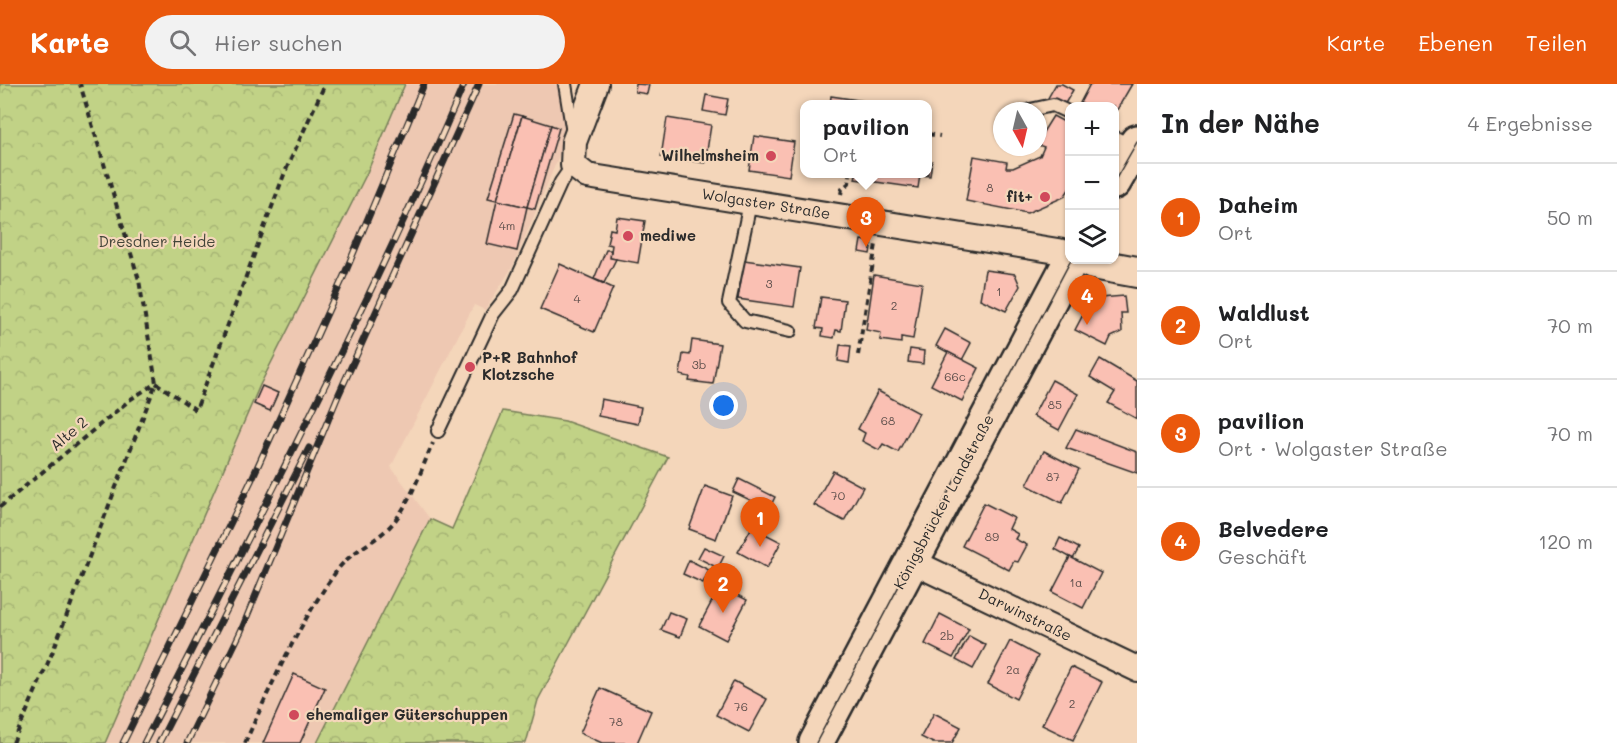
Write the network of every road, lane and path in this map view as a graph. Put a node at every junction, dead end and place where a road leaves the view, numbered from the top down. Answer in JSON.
{"nodes":[{"id":1,"x":80,"y":84,"type":"edge"},
{"id":2,"x":325,"y":84,"type":"edge"},
{"id":3,"x":566,"y":84,"type":"edge"},
{"id":4,"x":596,"y":84,"type":"edge"},
{"id":5,"x":1047,"y":106,"type":"edge"},
{"id":6,"x":1065,"y":111,"type":"edge"},
{"id":7,"x":932,"y":135,"type":"edge"},
{"id":8,"x":940,"y":136,"type":"dead end"},
{"id":9,"x":1128,"y":142,"type":"edge"},
{"id":10,"x":574,"y":154,"type":"junction"},
{"id":11,"x":1119,"y":168,"type":"edge"},
{"id":12,"x":750,"y":202,"type":"junction"},
{"id":13,"x":875,"y":246,"type":"dead end"},
{"id":14,"x":1065,"y":252,"type":"edge"},
{"id":15,"x":1069,"y":264,"type":"edge"},
{"id":16,"x":1097,"y":264,"type":"edge"},
{"id":17,"x":1137,"y":272,"type":"edge"},
{"id":18,"x":790,"y":331,"type":"dead end"},
{"id":19,"x":858,"y":356,"type":"dead end"},
{"id":20,"x":156,"y":383,"type":"junction"},
{"id":21,"x":438,"y":431,"type":"joint"},
{"id":22,"x":0,"y":507,"type":"edge"},
{"id":23,"x":913,"y":562,"type":"junction"},
{"id":24,"x":1137,"y":669,"type":"edge"},
{"id":25,"x":13,"y":743,"type":"edge"},
{"id":26,"x":244,"y":743,"type":"edge"},
{"id":27,"x":816,"y":743,"type":"edge"}],
"edges":[{"from":1,"to":20,"type":"path"},
{"from":2,"to":20,"type":"path"},
{"from":3,"to":10,"type":"lane"},
{"from":4,"to":10,"type":"street"},
{"from":5,"to":6,"type":"lane"},
{"from":7,"to":8,"type":"path"},
{"from":9,"to":11,"type":"main road"},
{"from":10,"to":12,"type":"street","name":"Wolgaster Straße"},
{"from":10,"to":21,"type":"lane"},
{"from":12,"to":14,"type":"street","name":"Wolgaster Straße"},
{"from":12,"to":18,"type":"lane"},
{"from":13,"to":19,"type":"path"},
{"from":15,"to":23,"type":"main road","name":"Königsbrücker Landstraße"},
{"from":16,"to":17,"type":"street"},
{"from":20,"to":22,"type":"path","name":"Alte 2"},
{"from":20,"to":25,"type":"path"},
{"from":21,"to":26,"type":"path"},
{"from":23,"to":24,"type":"street","name":"Darwinstraße"},
{"from":23,"to":27,"type":"main road","name":"Königsbrücker Landstraße"}]}
